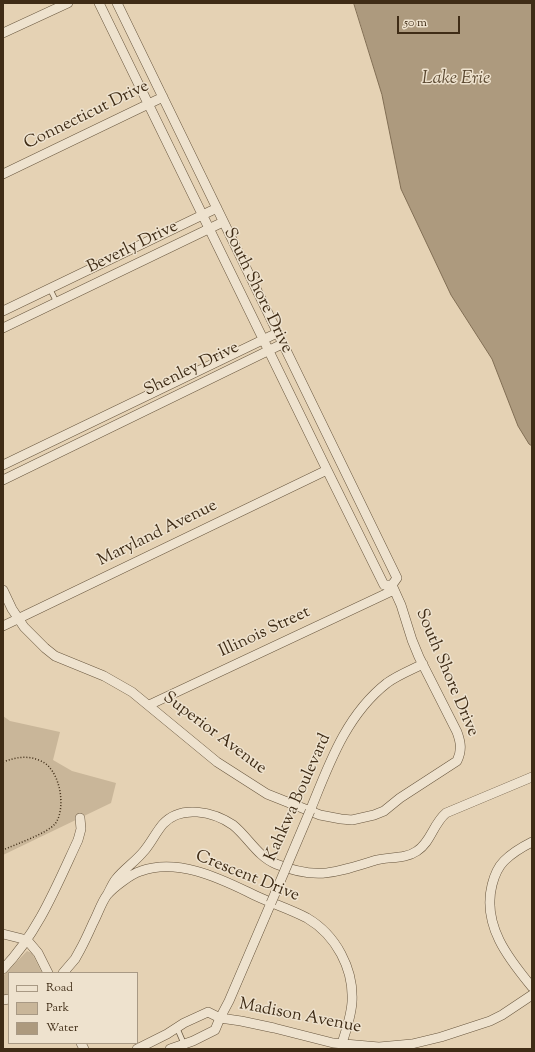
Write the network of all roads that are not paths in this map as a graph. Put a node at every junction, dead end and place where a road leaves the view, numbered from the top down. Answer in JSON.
{"nodes":[{"id":1,"x":68,"y":3,"type":"edge"},
{"id":2,"x":99,"y":3,"type":"edge"},
{"id":3,"x":117,"y":3,"type":"edge"},
{"id":4,"x":3,"y":33,"type":"edge"},
{"id":5,"x":163,"y":97,"type":"junction"},
{"id":6,"x":149,"y":104,"type":"junction"},
{"id":7,"x":3,"y":174,"type":"edge"},
{"id":8,"x":216,"y":208,"type":"junction"},
{"id":9,"x":202,"y":214,"type":"junction"},
{"id":10,"x":223,"y":222,"type":"junction"},
{"id":11,"x":209,"y":229,"type":"junction"},
{"id":12,"x":50,"y":288,"type":"junction"},
{"id":13,"x":57,"y":303,"type":"junction"},
{"id":14,"x":3,"y":311,"type":"edge"},
{"id":15,"x":3,"y":328,"type":"edge"},
{"id":16,"x":277,"y":333,"type":"junction"},
{"id":17,"x":263,"y":339,"type":"junction"},
{"id":18,"x":282,"y":344,"type":"junction"},
{"id":19,"x":268,"y":350,"type":"junction"},
{"id":20,"x":110,"y":413,"type":"junction"},
{"id":21,"x":115,"y":425,"type":"junction"},
{"id":22,"x":3,"y":465,"type":"edge"},
{"id":23,"x":327,"y":470,"type":"junction"},
{"id":24,"x":3,"y":480,"type":"edge"},
{"id":25,"x":393,"y":588,"type":"junction"},
{"id":26,"x":3,"y":590,"type":"edge"},
{"id":27,"x":18,"y":618,"type":"junction"},
{"id":28,"x":3,"y":626,"type":"edge"},
{"id":29,"x":423,"y":664,"type":"junction"},
{"id":30,"x":149,"y":706,"type":"junction"},
{"id":31,"x":461,"y":751,"type":"joint"},
{"id":32,"x":532,"y":777,"type":"edge"},
{"id":33,"x":310,"y":811,"type":"junction"},
{"id":34,"x":80,"y":818,"type":"dead end"},
{"id":35,"x":532,"y":842,"type":"edge"},
{"id":36,"x":107,"y":895,"type":"junction"},
{"id":37,"x":271,"y":903,"type":"junction"},
{"id":38,"x":3,"y":934,"type":"edge"},
{"id":39,"x":27,"y":940,"type":"junction"},
{"id":40,"x":3,"y":969,"type":"edge"},
{"id":41,"x":48,"y":972,"type":"edge"},
{"id":42,"x":64,"y":972,"type":"edge"},
{"id":43,"x":532,"y":987,"type":"edge"},
{"id":44,"x":532,"y":995,"type":"edge"},
{"id":45,"x":220,"y":1018,"type":"junction"},
{"id":46,"x":177,"y":1028,"type":"junction"},
{"id":47,"x":184,"y":1044,"type":"junction"},
{"id":48,"x":341,"y":1046,"type":"edge"},
{"id":49,"x":408,"y":1047,"type":"edge"},
{"id":50,"x":137,"y":1049,"type":"edge"},
{"id":51,"x":170,"y":1049,"type":"edge"}],
"edges":[{"from":1,"to":4,"type":"street"},
{"from":2,"to":6,"type":"street","name":"South Shore Drive"},
{"from":3,"to":5,"type":"street","name":"South Shore Drive"},
{"from":5,"to":6,"type":"street","name":"Connecticut Drive"},
{"from":5,"to":8,"type":"street","name":"South Shore Drive"},
{"from":6,"to":7,"type":"street","name":"Connecticut Drive"},
{"from":6,"to":9,"type":"street","name":"South Shore Drive"},
{"from":8,"to":9,"type":"street","name":"Beverly Drive"},
{"from":8,"to":10,"type":"street","name":"South Shore Drive"},
{"from":9,"to":11,"type":"street","name":"South Shore Drive"},
{"from":9,"to":12,"type":"street","name":"Beverly Drive"},
{"from":10,"to":11,"type":"street","name":"Beverly Drive"},
{"from":10,"to":16,"type":"street","name":"South Shore Drive"},
{"from":11,"to":13,"type":"street","name":"Beverly Drive"},
{"from":11,"to":17,"type":"street","name":"South Shore Drive"},
{"from":12,"to":13,"type":"lane"},
{"from":12,"to":14,"type":"street","name":"Beverly Drive"},
{"from":13,"to":15,"type":"street","name":"Beverly Drive"},
{"from":16,"to":17,"type":"street","name":"Shenley Drive"},
{"from":16,"to":18,"type":"street","name":"South Shore Drive"},
{"from":17,"to":19,"type":"street","name":"South Shore Drive"},
{"from":17,"to":20,"type":"street","name":"Shenley Drive"},
{"from":18,"to":19,"type":"street","name":"Shenley Drive"},
{"from":18,"to":25,"type":"street","name":"South Shore Drive"},
{"from":19,"to":21,"type":"street","name":"Shenley Drive"},
{"from":19,"to":23,"type":"street","name":"South Shore Drive"},
{"from":20,"to":21,"type":"lane"},
{"from":20,"to":22,"type":"street","name":"Shenley Drive"},
{"from":21,"to":24,"type":"street","name":"Shenley Drive"},
{"from":23,"to":25,"type":"street","name":"South Shore Drive"},
{"from":23,"to":27,"type":"street","name":"Maryland Avenue"},
{"from":25,"to":29,"type":"street","name":"South Shore Drive"},
{"from":25,"to":30,"type":"street","name":"Illinois Street"},
{"from":26,"to":27,"type":"street","name":"Superior Avenue"},
{"from":27,"to":28,"type":"street","name":"Maryland Avenue"},
{"from":27,"to":30,"type":"street","name":"Superior Avenue"},
{"from":29,"to":31,"type":"street","name":"South Shore Drive"},
{"from":29,"to":33,"type":"street","name":"Kahkwa Boulevard"},
{"from":30,"to":33,"type":"street","name":"Superior Avenue"},
{"from":31,"to":33,"type":"street","name":"Superior Avenue"},
{"from":32,"to":36,"type":"street"},
{"from":33,"to":37,"type":"street","name":"Kahkwa Boulevard","bridge":true},
{"from":34,"to":39,"type":"street"},
{"from":35,"to":43,"type":"street"},
{"from":36,"to":37,"type":"street","name":"Crescent Drive"},
{"from":36,"to":42,"type":"street","name":"Crescent Drive"},
{"from":37,"to":45,"type":"street","name":"Kahkwa Boulevard"},
{"from":37,"to":48,"type":"street","name":"Crescent Drive"},
{"from":38,"to":39,"type":"street"},
{"from":39,"to":40,"type":"street"},
{"from":39,"to":41,"type":"street"},
{"from":44,"to":49,"type":"street","name":"Madison Avenue"},
{"from":45,"to":46,"type":"street"},
{"from":45,"to":47,"type":"street","name":"Kahkwa Boulevard"},
{"from":45,"to":48,"type":"street","name":"Madison Avenue"},
{"from":46,"to":47,"type":"lane"},
{"from":46,"to":50,"type":"street"},
{"from":47,"to":51,"type":"street","name":"Kahkwa Boulevard"},
{"from":48,"to":49,"type":"street","name":"Madison Avenue"}]}
